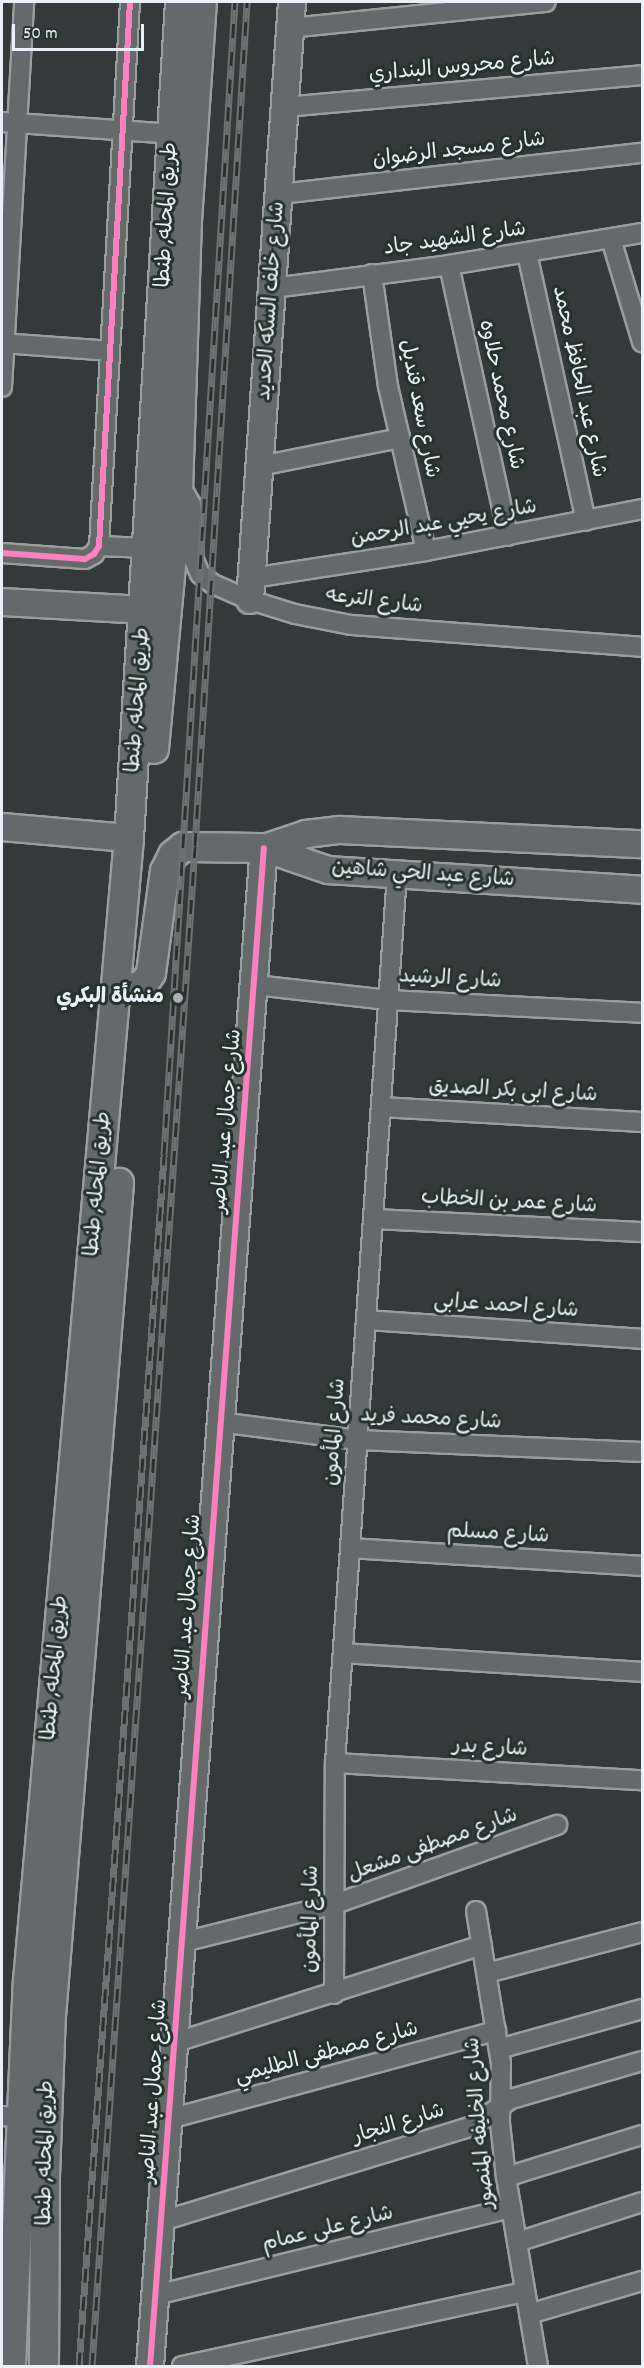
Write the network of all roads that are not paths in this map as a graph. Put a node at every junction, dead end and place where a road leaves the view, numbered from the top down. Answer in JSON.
{"nodes":[{"id":1,"x":24,"y":2,"type":"edge"},
{"id":2,"x":130,"y":2,"type":"edge"},
{"id":3,"x":180,"y":2,"type":"edge"},
{"id":4,"x":202,"y":2,"type":"edge"},
{"id":5,"x":292,"y":2,"type":"edge"},
{"id":6,"x":546,"y":2,"type":"edge"},
{"id":7,"x":290,"y":28,"type":"junction"},
{"id":8,"x":642,"y":75,"type":"edge"},
{"id":9,"x":285,"y":107,"type":"junction"},
{"id":10,"x":9,"y":122,"type":"edge"},
{"id":11,"x":123,"y":130,"type":"junction"},
{"id":12,"x":173,"y":134,"type":"junction"},
{"id":13,"x":642,"y":153,"type":"edge"},
{"id":14,"x":280,"y":194,"type":"junction"},
{"id":15,"x":642,"y":233,"type":"edge"},
{"id":16,"x":611,"y":239,"type":"junction"},
{"id":17,"x":527,"y":253,"type":"junction"},
{"id":18,"x":449,"y":264,"type":"junction"},
{"id":19,"x":372,"y":274,"type":"junction"},
{"id":20,"x":273,"y":288,"type":"junction"},
{"id":21,"x":642,"y":342,"type":"edge"},
{"id":22,"x":3,"y":343,"type":"edge"},
{"id":23,"x":110,"y":351,"type":"junction"},
{"id":24,"x":2,"y":387,"type":"edge"},
{"id":25,"x":400,"y":438,"type":"junction"},
{"id":26,"x":260,"y":466,"type":"junction"},
{"id":27,"x":178,"y":490,"type":"junction"},
{"id":28,"x":642,"y":509,"type":"edge"},
{"id":29,"x":586,"y":521,"type":"junction"},
{"id":30,"x":508,"y":536,"type":"junction"},
{"id":31,"x":99,"y":546,"type":"junction"},
{"id":32,"x":148,"y":548,"type":"junction"},
{"id":33,"x":426,"y":552,"type":"junction"},
{"id":34,"x":2,"y":553,"type":"edge"},
{"id":35,"x":251,"y":589,"type":"junction"},
{"id":36,"x":2,"y":602,"type":"edge"},
{"id":37,"x":145,"y":610,"type":"junction"},
{"id":38,"x":642,"y":648,"type":"edge"},
{"id":39,"x":2,"y":827,"type":"edge"},
{"id":40,"x":129,"y":838,"type":"junction"},
{"id":41,"x":642,"y":844,"type":"edge"},
{"id":42,"x":264,"y":848,"type":"junction"},
{"id":43,"x":397,"y":874,"type":"junction"},
{"id":44,"x":642,"y":890,"type":"edge"},
{"id":45,"x":255,"y":985,"type":"junction"},
{"id":46,"x":135,"y":987,"type":"junction"},
{"id":47,"x":388,"y":1000,"type":"junction"},
{"id":48,"x":642,"y":1013,"type":"edge"},
{"id":49,"x":381,"y":1107,"type":"junction"},
{"id":50,"x":642,"y":1122,"type":"edge"},
{"id":51,"x":373,"y":1219,"type":"junction"},
{"id":52,"x":642,"y":1232,"type":"edge"},
{"id":53,"x":366,"y":1320,"type":"junction"},
{"id":54,"x":642,"y":1339,"type":"edge"},
{"id":55,"x":219,"y":1422,"type":"junction"},
{"id":56,"x":358,"y":1440,"type":"junction"},
{"id":57,"x":642,"y":1452,"type":"edge"},
{"id":58,"x":350,"y":1548,"type":"junction"},
{"id":59,"x":642,"y":1566,"type":"edge"},
{"id":60,"x":343,"y":1653,"type":"junction"},
{"id":61,"x":642,"y":1672,"type":"edge"},
{"id":62,"x":336,"y":1763,"type":"junction"},
{"id":63,"x":642,"y":1780,"type":"edge"},
{"id":64,"x":557,"y":1825,"type":"dead end"},
{"id":65,"x":335,"y":1904,"type":"junction"},
{"id":66,"x":476,"y":1911,"type":"dead end"},
{"id":67,"x":642,"y":1932,"type":"edge"},
{"id":68,"x":183,"y":1942,"type":"junction"},
{"id":69,"x":482,"y":1945,"type":"junction"},
{"id":70,"x":487,"y":1972,"type":"junction"},
{"id":71,"x":334,"y":1994,"type":"junction"},
{"id":72,"x":642,"y":2009,"type":"edge"},
{"id":73,"x":497,"y":2040,"type":"junction"},
{"id":74,"x":173,"y":2043,"type":"junction"},
{"id":75,"x":642,"y":2061,"type":"edge"},
{"id":76,"x":501,"y":2105,"type":"junction"},
{"id":77,"x":169,"y":2120,"type":"junction"},
{"id":78,"x":12,"y":2129,"type":"edge"},
{"id":79,"x":642,"y":2135,"type":"edge"},
{"id":80,"x":506,"y":2177,"type":"junction"},
{"id":81,"x":642,"y":2202,"type":"edge"},
{"id":82,"x":511,"y":2208,"type":"junction"},
{"id":83,"x":162,"y":2221,"type":"junction"},
{"id":84,"x":517,"y":2242,"type":"junction"},
{"id":85,"x":642,"y":2281,"type":"edge"},
{"id":86,"x":8,"y":2286,"type":"edge"},
{"id":87,"x":525,"y":2292,"type":"junction"},
{"id":88,"x":156,"y":2295,"type":"junction"},
{"id":89,"x":529,"y":2314,"type":"junction"},
{"id":90,"x":11,"y":2364,"type":"edge"},
{"id":91,"x":44,"y":2364,"type":"edge"},
{"id":92,"x":150,"y":2367,"type":"edge"},
{"id":93,"x":182,"y":2367,"type":"edge"},
{"id":94,"x":538,"y":2367,"type":"edge"}],
"edges":[{"from":1,"to":10,"type":"street"},
{"from":2,"to":11,"type":"street"},
{"from":3,"to":12,"type":"main road","name":"طريق المحله, طنطا"},
{"from":4,"to":27,"type":"main road","name":"طريق المحله, طنطا"},
{"from":5,"to":7,"type":"street","name":"شارع خلف السكه الحديد"},
{"from":6,"to":7,"type":"street"},
{"from":7,"to":9,"type":"street","name":"شارع خلف السكه الحديد"},
{"from":8,"to":9,"type":"street","name":"شارع محروس البنداري"},
{"from":9,"to":14,"type":"street","name":"شارع خلف السكه الحديد"},
{"from":10,"to":11,"type":"street"},
{"from":10,"to":22,"type":"street"},
{"from":11,"to":12,"type":"street"},
{"from":11,"to":23,"type":"street"},
{"from":12,"to":32,"type":"main road","name":"طريق المحله, طنطا"},
{"from":13,"to":14,"type":"street","name":"شارع مسجد الرضوان"},
{"from":14,"to":20,"type":"street","name":"شارع خلف السكه الحديد"},
{"from":15,"to":16,"type":"street","name":"شارع الشهيد جاد"},
{"from":16,"to":17,"type":"street","name":"شارع الشهيد جاد"},
{"from":16,"to":21,"type":"street"},
{"from":17,"to":18,"type":"street","name":"شارع الشهيد جاد"},
{"from":17,"to":29,"type":"street","name":"شارع عبد الحافظ محمد"},
{"from":18,"to":19,"type":"street","name":"شارع الشهيد جاد"},
{"from":18,"to":30,"type":"street","name":"شارع محمد حلاوه"},
{"from":19,"to":20,"type":"street","name":"شارع الشهيد جاد"},
{"from":19,"to":25,"type":"street","name":"شارع سعد قنديل"},
{"from":20,"to":26,"type":"street","name":"شارع خلف السكه الحديد"},
{"from":22,"to":23,"type":"street"},
{"from":22,"to":24,"type":"street"},
{"from":23,"to":31,"type":"street"},
{"from":25,"to":26,"type":"street"},
{"from":25,"to":33,"type":"street","name":"شارع سعد قنديل"},
{"from":26,"to":35,"type":"street","name":"شارع خلف السكه الحديد"},
{"from":27,"to":35,"type":"street","name":"شارع الترعه"},
{"from":27,"to":46,"type":"main road","name":"طريق المحله, طنطا"},
{"from":28,"to":29,"type":"street","name":"شارع يحيي عبد الرحمن"},
{"from":29,"to":30,"type":"street","name":"شارع يحيي عبد الرحمن"},
{"from":30,"to":33,"type":"street","name":"شارع يحيي عبد الرحمن"},
{"from":31,"to":32,"type":"street"},
{"from":31,"to":34,"type":"street"},
{"from":32,"to":37,"type":"main road","name":"طريق المحله, طنطا"},
{"from":33,"to":35,"type":"street","name":"شارع يحيي عبد الرحمن"},
{"from":35,"to":38,"type":"street","name":"شارع الترعه"},
{"from":36,"to":37,"type":"street"},
{"from":37,"to":40,"type":"main road","name":"طريق المحله, طنطا"},
{"from":39,"to":40,"type":"street"},
{"from":40,"to":78,"type":"main road","name":"طريق المحله, طنطا"},
{"from":41,"to":42,"type":"street","name":"شارع عبد الحي شاهين"},
{"from":42,"to":43,"type":"street","name":"شارع عبد الحي شاهين"},
{"from":42,"to":45,"type":"street","name":"شارع جمال عبد الناصر"},
{"from":42,"to":46,"type":"main road"},
{"from":43,"to":44,"type":"street","name":"شارع عبد الحي شاهين"},
{"from":43,"to":47,"type":"street","name":"شارع المأمون"},
{"from":45,"to":47,"type":"street","name":"شارع الرشيد"},
{"from":45,"to":55,"type":"street","name":"شارع جمال عبد الناصر"},
{"from":46,"to":91,"type":"main road","name":"طريق المحله, طنطا"},
{"from":47,"to":48,"type":"street","name":"شارع الرشيد"},
{"from":47,"to":49,"type":"street","name":"شارع المأمون"},
{"from":49,"to":50,"type":"street","name":"شارع ابى بكر الصديق"},
{"from":49,"to":51,"type":"street","name":"شارع المأمون"},
{"from":51,"to":52,"type":"street","name":"شارع عمر بن الخطاب"},
{"from":51,"to":53,"type":"street","name":"شارع المأمون"},
{"from":53,"to":54,"type":"street","name":"شارع احمد عرابى"},
{"from":53,"to":56,"type":"street","name":"شارع المأمون"},
{"from":55,"to":56,"type":"street","name":"شارع محمد فريد"},
{"from":55,"to":68,"type":"street","name":"شارع جمال عبد الناصر"},
{"from":56,"to":57,"type":"street","name":"شارع محمد فريد"},
{"from":56,"to":58,"type":"street","name":"شارع المأمون"},
{"from":58,"to":59,"type":"street","name":"شارع مسلم"},
{"from":58,"to":60,"type":"street","name":"شارع المأمون"},
{"from":60,"to":61,"type":"street"},
{"from":60,"to":62,"type":"street","name":"شارع المأمون"},
{"from":62,"to":63,"type":"street","name":"شارع بدر"},
{"from":62,"to":65,"type":"street","name":"شارع المأمون"},
{"from":64,"to":65,"type":"street","name":"شارع مصطفى مشعل"},
{"from":65,"to":68,"type":"street","name":"شارع مصطفى مشعل"},
{"from":65,"to":71,"type":"street","name":"شارع المأمون"},
{"from":66,"to":69,"type":"street","name":"شارع الخليفه المنصور"},
{"from":67,"to":70,"type":"street"},
{"from":68,"to":74,"type":"street","name":"شارع جمال عبد الناصر"},
{"from":69,"to":70,"type":"street","name":"شارع الخليفه المنصور"},
{"from":69,"to":71,"type":"street"},
{"from":70,"to":73,"type":"street","name":"شارع الخليفه المنصور"},
{"from":71,"to":74,"type":"street"},
{"from":72,"to":73,"type":"street","name":"شارع مصطفى الطليمي"},
{"from":73,"to":76,"type":"street","name":"شارع الخليفه المنصور"},
{"from":73,"to":77,"type":"street","name":"شارع مصطفى الطليمي"},
{"from":74,"to":77,"type":"street","name":"شارع جمال عبد الناصر"},
{"from":75,"to":76,"type":"street","name":"شارع النجار"},
{"from":76,"to":80,"type":"street","name":"شارع الخليفه المنصور"},
{"from":76,"to":83,"type":"street","name":"شارع النجار"},
{"from":77,"to":83,"type":"street","name":"شارع جمال عبد الناصر"},
{"from":78,"to":86,"type":"main road","name":"طريق المحله, طنطا"},
{"from":79,"to":80,"type":"street"},
{"from":80,"to":82,"type":"street","name":"شارع الخليفه المنصور"},
{"from":81,"to":84,"type":"street"},
{"from":82,"to":84,"type":"street","name":"شارع الخليفه المنصور"},
{"from":82,"to":88,"type":"street","name":"شارع على عمام"},
{"from":83,"to":88,"type":"street","name":"شارع جمال عبد الناصر"},
{"from":84,"to":87,"type":"street","name":"شارع الخليفه المنصور"},
{"from":85,"to":89,"type":"street"},
{"from":86,"to":90,"type":"main road","name":"طريق المحله, طنطا"},
{"from":87,"to":89,"type":"street","name":"شارع الخليفه المنصور"},
{"from":87,"to":93,"type":"street"},
{"from":88,"to":92,"type":"street","name":"شارع جمال عبد الناصر"},
{"from":89,"to":94,"type":"street","name":"شارع الخليفه المنصور"},
{"from":90,"to":91,"type":"main road"}]}
